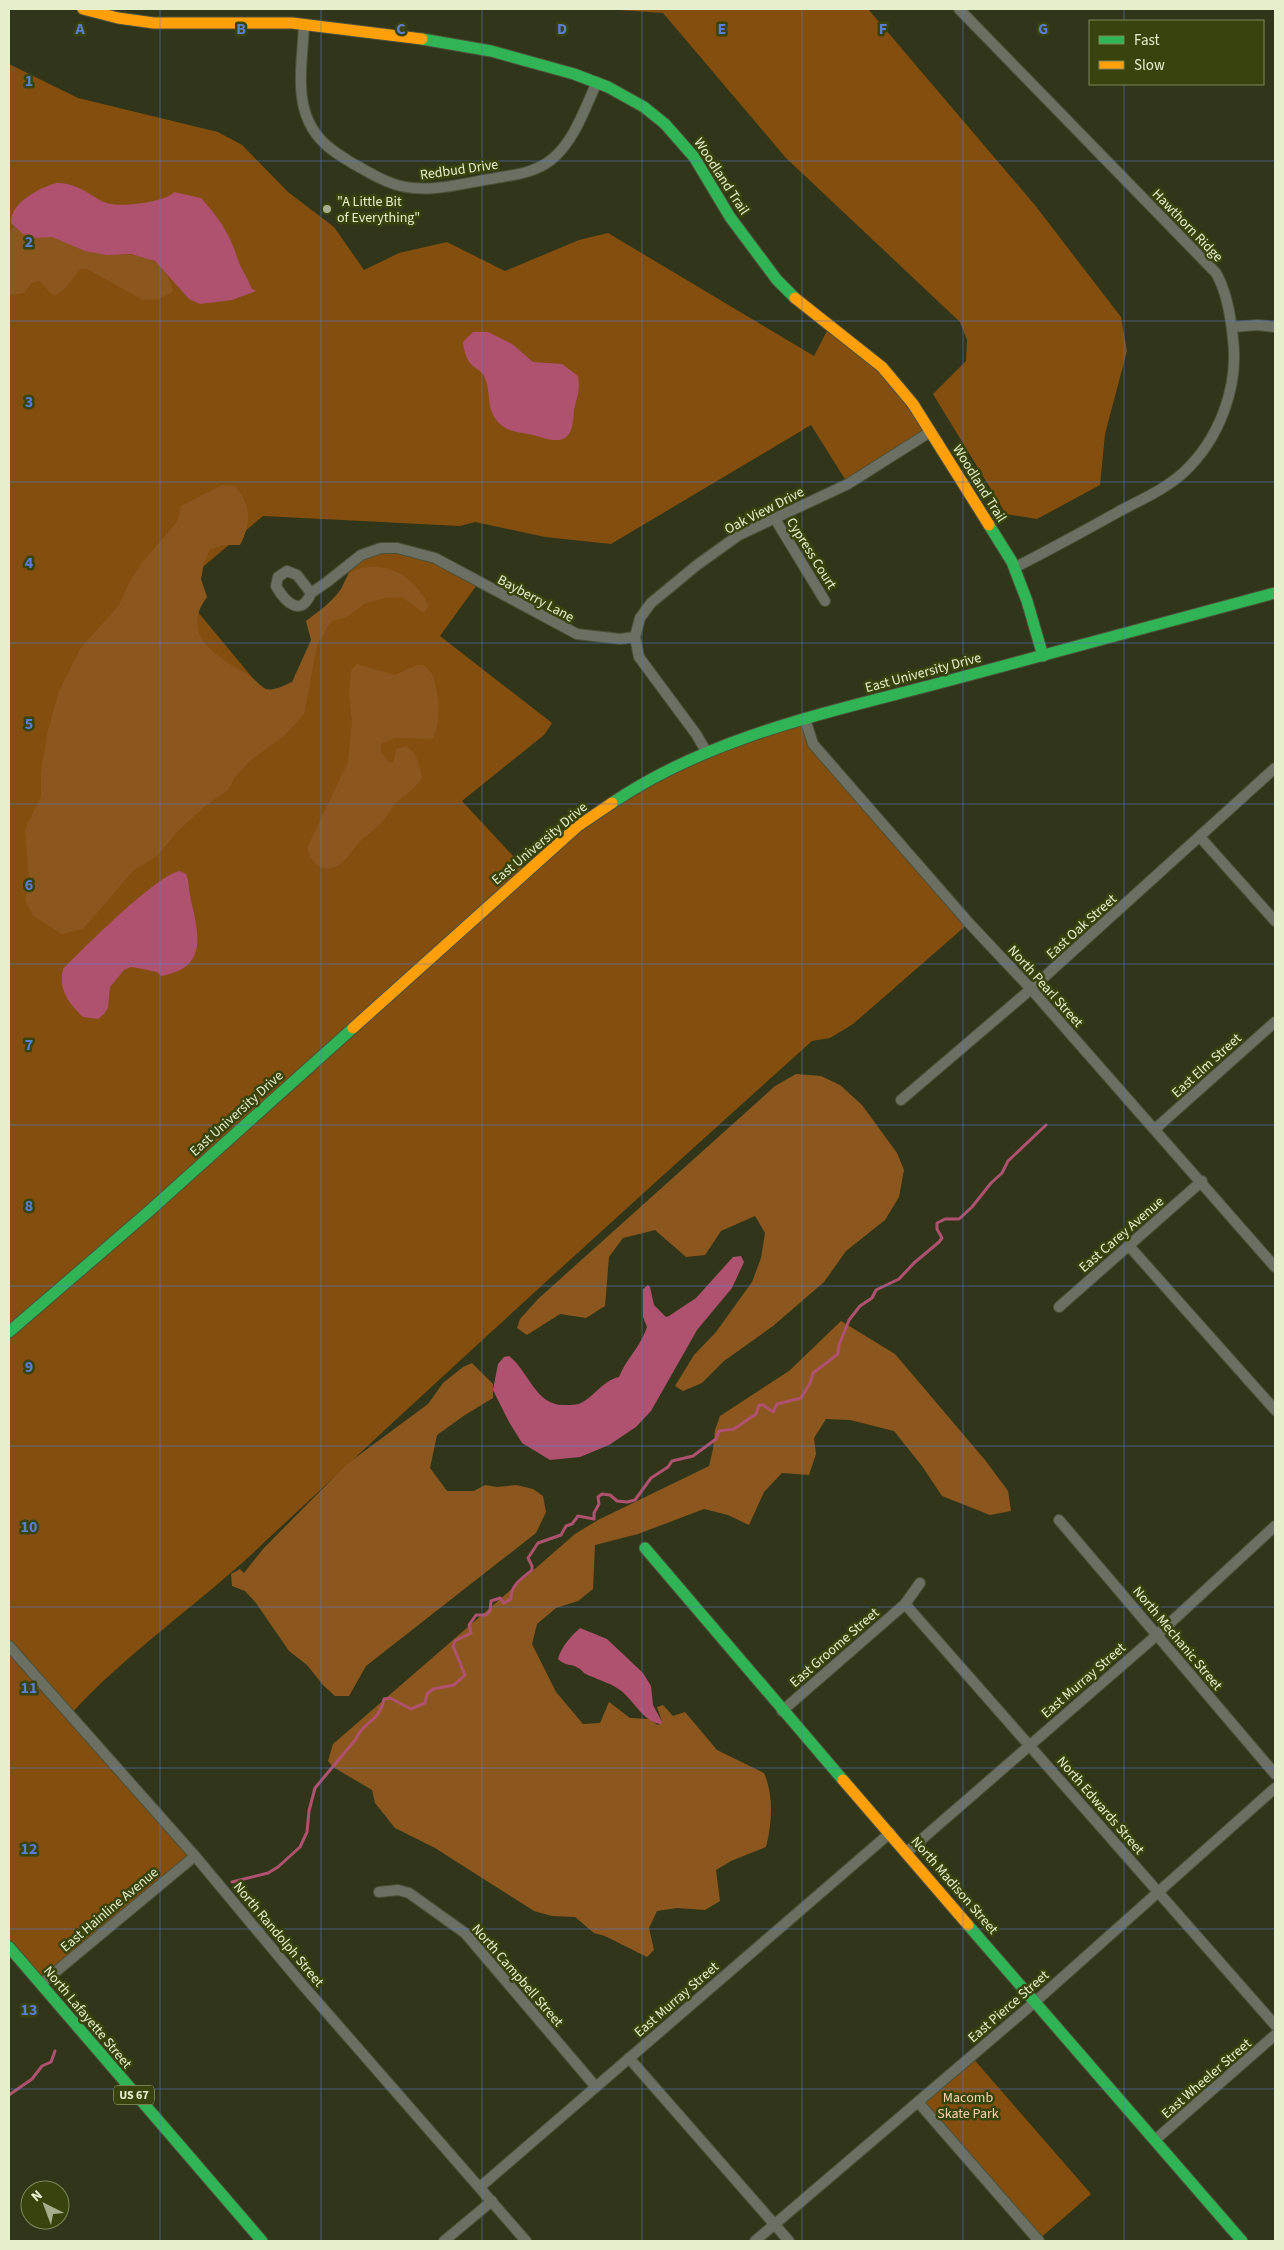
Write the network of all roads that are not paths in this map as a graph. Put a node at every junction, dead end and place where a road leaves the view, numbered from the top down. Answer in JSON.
{"nodes":[{"id":1,"x":83,"y":9,"type":"edge"},
{"id":2,"x":959,"y":9,"type":"edge"},
{"id":3,"x":304,"y":25,"type":"junction"},
{"id":4,"x":597,"y":82,"type":"junction"},
{"id":5,"x":1232,"y":327,"type":"junction"},
{"id":6,"x":1275,"y":328,"type":"edge"},
{"id":7,"x":930,"y":432,"type":"junction"},
{"id":8,"x":775,"y":519,"type":"junction"},
{"id":9,"x":1014,"y":568,"type":"junction"},
{"id":10,"x":311,"y":592,"type":"dead end"},
{"id":11,"x":1275,"y":593,"type":"edge"},
{"id":12,"x":826,"y":601,"type":"dead end"},
{"id":13,"x":635,"y":637,"type":"junction"},
{"id":14,"x":1043,"y":656,"type":"junction"},
{"id":15,"x":805,"y":719,"type":"junction"},
{"id":16,"x":706,"y":751,"type":"junction"},
{"id":17,"x":1275,"y":768,"type":"edge"},
{"id":18,"x":1200,"y":837,"type":"junction"},
{"id":19,"x":1275,"y":921,"type":"edge"},
{"id":20,"x":1031,"y":989,"type":"junction"},
{"id":21,"x":1275,"y":1022,"type":"edge"},
{"id":22,"x":901,"y":1100,"type":"dead end"},
{"id":23,"x":1155,"y":1129,"type":"junction"},
{"id":24,"x":1202,"y":1181,"type":"junction"},
{"id":25,"x":1129,"y":1246,"type":"junction"},
{"id":26,"x":1275,"y":1267,"type":"edge"},
{"id":27,"x":1059,"y":1306,"type":"dead end"},
{"id":28,"x":9,"y":1332,"type":"edge"},
{"id":29,"x":1275,"y":1410,"type":"edge"},
{"id":30,"x":1059,"y":1520,"type":"dead end"},
{"id":31,"x":1275,"y":1526,"type":"edge"},
{"id":32,"x":645,"y":1548,"type":"dead end"},
{"id":33,"x":920,"y":1583,"type":"dead end"},
{"id":34,"x":905,"y":1604,"type":"junction"},
{"id":35,"x":1156,"y":1635,"type":"junction"},
{"id":36,"x":9,"y":1646,"type":"edge"},
{"id":37,"x":782,"y":1710,"type":"junction"},
{"id":38,"x":1029,"y":1744,"type":"junction"},
{"id":39,"x":1275,"y":1774,"type":"edge"},
{"id":40,"x":1275,"y":1788,"type":"edge"},
{"id":41,"x":890,"y":1833,"type":"junction"},
{"id":42,"x":907,"y":1852,"type":"junction"},
{"id":43,"x":195,"y":1856,"type":"junction"},
{"id":44,"x":1158,"y":1891,"type":"junction"},
{"id":45,"x":379,"y":1892,"type":"dead end"},
{"id":46,"x":9,"y":1947,"type":"edge"},
{"id":47,"x":41,"y":1984,"type":"junction"},
{"id":48,"x":1036,"y":2001,"type":"junction"},
{"id":49,"x":1275,"y":2025,"type":"edge"},
{"id":50,"x":1275,"y":2035,"type":"edge"},
{"id":51,"x":629,"y":2058,"type":"junction"},
{"id":52,"x":596,"y":2087,"type":"junction"},
{"id":53,"x":918,"y":2102,"type":"junction"},
{"id":54,"x":1155,"y":2140,"type":"junction"},
{"id":55,"x":480,"y":2187,"type":"junction"},
{"id":56,"x":492,"y":2201,"type":"junction"},
{"id":57,"x":774,"y":2224,"type":"junction"},
{"id":58,"x":262,"y":2241,"type":"edge"},
{"id":59,"x":444,"y":2241,"type":"edge"},
{"id":60,"x":526,"y":2241,"type":"edge"},
{"id":61,"x":754,"y":2241,"type":"edge"},
{"id":62,"x":789,"y":2241,"type":"edge"},
{"id":63,"x":1038,"y":2241,"type":"edge"},
{"id":64,"x":1242,"y":2241,"type":"edge"}],
"edges":[{"from":1,"to":3,"type":"main road","name":"Woodland Trail"},
{"from":2,"to":5,"type":"street","name":"Hawthorn Ridge"},
{"from":3,"to":4,"type":"main road","name":"Woodland Trail"},
{"from":3,"to":4,"type":"street","name":"Redbud Drive"},
{"from":4,"to":7,"type":"main road","name":"Woodland Trail"},
{"from":5,"to":6,"type":"street"},
{"from":5,"to":9,"type":"street","name":"Hawthorn Ridge"},
{"from":7,"to":8,"type":"street","name":"Oak View Drive"},
{"from":7,"to":9,"type":"main road","name":"Woodland Trail"},
{"from":8,"to":12,"type":"street","name":"Cypress Court"},
{"from":8,"to":13,"type":"street","name":"Oak View Drive"},
{"from":9,"to":14,"type":"main road","name":"Woodland Trail"},
{"from":10,"to":13,"type":"street","name":"Bayberry Lane"},
{"from":11,"to":14,"type":"main road","name":"East University Drive"},
{"from":13,"to":16,"type":"street"},
{"from":14,"to":15,"type":"main road","name":"East University Drive"},
{"from":15,"to":16,"type":"main road","name":"East University Drive"},
{"from":15,"to":20,"type":"street","name":"North Pearl Street"},
{"from":16,"to":28,"type":"main road","name":"East University Drive"},
{"from":17,"to":18,"type":"street","name":"East Oak Street"},
{"from":18,"to":19,"type":"street"},
{"from":18,"to":20,"type":"street","name":"East Oak Street"},
{"from":20,"to":22,"type":"street","name":"East Oak Street"},
{"from":20,"to":23,"type":"street","name":"North Pearl Street"},
{"from":21,"to":23,"type":"street","name":"East Elm Street"},
{"from":23,"to":24,"type":"street","name":"North Pearl Street"},
{"from":24,"to":25,"type":"street","name":"East Carey Avenue"},
{"from":24,"to":26,"type":"street","name":"North Pearl Street"},
{"from":25,"to":27,"type":"street","name":"East Carey Avenue"},
{"from":25,"to":29,"type":"street"},
{"from":30,"to":35,"type":"street","name":"North Mechanic Street"},
{"from":31,"to":35,"type":"street","name":"East Murray Street"},
{"from":32,"to":37,"type":"main road","name":"North Madison Street"},
{"from":33,"to":34,"type":"street","name":"East Groome Street"},
{"from":34,"to":37,"type":"street","name":"East Groome Street"},
{"from":34,"to":38,"type":"street","name":"North Edwards Street"},
{"from":35,"to":38,"type":"street","name":"East Murray Street"},
{"from":35,"to":39,"type":"street","name":"North Mechanic Street"},
{"from":36,"to":43,"type":"street","name":"North Randolph Street"},
{"from":37,"to":41,"type":"main road","name":"North Madison Street"},
{"from":38,"to":42,"type":"street","name":"East Murray Street"},
{"from":38,"to":44,"type":"street","name":"North Edwards Street"},
{"from":40,"to":44,"type":"street","name":"East Pierce Street"},
{"from":41,"to":42,"type":"main road","name":"North Madison Street"},
{"from":41,"to":51,"type":"street","name":"East Murray Street"},
{"from":42,"to":48,"type":"main road","name":"North Madison Street"},
{"from":43,"to":47,"type":"street","name":"East Hainline Avenue"},
{"from":43,"to":55,"type":"street","name":"North Randolph Street"},
{"from":44,"to":48,"type":"street","name":"East Pierce Street"},
{"from":44,"to":49,"type":"street","name":"North Edwards Street"},
{"from":45,"to":52,"type":"street","name":"North Campbell Street"},
{"from":46,"to":47,"type":"main road","name":"North Lafayette Street","number":"US 67"},
{"from":47,"to":58,"type":"main road","name":"North Lafayette Street","number":"US 67"},
{"from":48,"to":53,"type":"street","name":"East Pierce Street"},
{"from":48,"to":54,"type":"main road","name":"North Madison Street"},
{"from":50,"to":54,"type":"street","name":"East Wheeler Street"},
{"from":51,"to":52,"type":"street","name":"East Murray Street"},
{"from":51,"to":57,"type":"street"},
{"from":52,"to":55,"type":"street","name":"East Murray Street"},
{"from":53,"to":57,"type":"street","name":"East Pierce Street"},
{"from":53,"to":63,"type":"street"},
{"from":54,"to":64,"type":"main road","name":"North Madison Street"},
{"from":55,"to":56,"type":"street","name":"North Randolph Street"},
{"from":56,"to":59,"type":"street"},
{"from":56,"to":60,"type":"street","name":"North Randolph Street"},
{"from":57,"to":61,"type":"street","name":"East Pierce Street"},
{"from":57,"to":62,"type":"street"}]}
